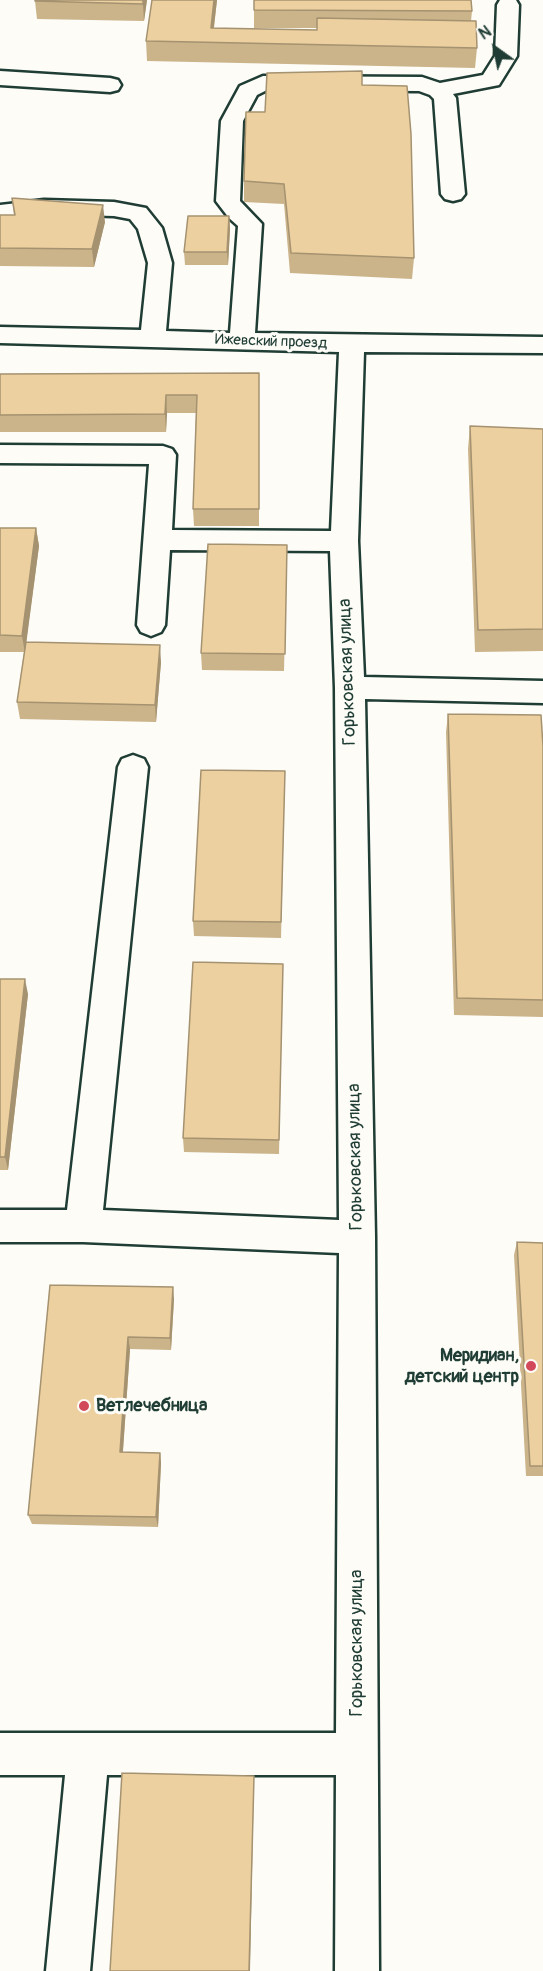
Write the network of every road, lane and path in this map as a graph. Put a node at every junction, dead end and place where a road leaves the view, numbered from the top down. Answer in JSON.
{"nodes":[{"id":1,"x":507,"y":5,"type":"dead end"},
{"id":2,"x":0,"y":78,"type":"edge"},
{"id":3,"x":111,"y":85,"type":"dead end"},
{"id":4,"x":438,"y":90,"type":"junction"},
{"id":5,"x":453,"y":194,"type":"dead end"},
{"id":6,"x":0,"y":212,"type":"edge"},
{"id":7,"x":0,"y":335,"type":"edge"},
{"id":8,"x":153,"y":338,"type":"junction"},
{"id":9,"x":242,"y":341,"type":"junction"},
{"id":10,"x":352,"y":344,"type":"junction"},
{"id":11,"x":543,"y":345,"type":"edge"},
{"id":12,"x":0,"y":454,"type":"edge"},
{"id":13,"x":157,"y":540,"type":"junction"},
{"id":14,"x":344,"y":541,"type":"junction"},
{"id":15,"x":151,"y":626,"type":"dead end"},
{"id":16,"x":350,"y":688,"type":"junction"},
{"id":17,"x":543,"y":692,"type":"edge"},
{"id":18,"x":133,"y":767,"type":"dead end"},
{"id":19,"x":0,"y":1226,"type":"edge"},
{"id":20,"x":83,"y":1226,"type":"junction"},
{"id":21,"x":357,"y":1237,"type":"junction"},
{"id":22,"x":0,"y":1754,"type":"edge"},
{"id":23,"x":357,"y":1754,"type":"junction"},
{"id":24,"x":88,"y":1755,"type":"junction"},
{"id":25,"x":68,"y":1971,"type":"edge"},
{"id":26,"x":357,"y":1971,"type":"edge"}],
"edges":[{"from":1,"to":4,"type":"street"},
{"from":2,"to":3,"type":"street"},
{"from":4,"to":5,"type":"street"},
{"from":4,"to":9,"type":"street"},
{"from":6,"to":8,"type":"street"},
{"from":7,"to":8,"type":"street","name":"Ижевский проезд"},
{"from":8,"to":9,"type":"street","name":"Ижевский проезд"},
{"from":9,"to":10,"type":"street","name":"Ижевский проезд"},
{"from":10,"to":11,"type":"street","name":"Ижевский проезд"},
{"from":10,"to":14,"type":"street","name":"Горьковская улица"},
{"from":12,"to":13,"type":"street"},
{"from":13,"to":14,"type":"street"},
{"from":13,"to":15,"type":"street"},
{"from":14,"to":16,"type":"street","name":"Горьковская улица"},
{"from":16,"to":17,"type":"street"},
{"from":16,"to":21,"type":"street","name":"Горьковская улица"},
{"from":18,"to":20,"type":"street"},
{"from":19,"to":20,"type":"street"},
{"from":20,"to":21,"type":"street"},
{"from":21,"to":23,"type":"street","name":"Горьковская улица"},
{"from":22,"to":24,"type":"street"},
{"from":23,"to":24,"type":"street"},
{"from":23,"to":26,"type":"street","name":"Горьковская улица"},
{"from":24,"to":25,"type":"street"}]}
